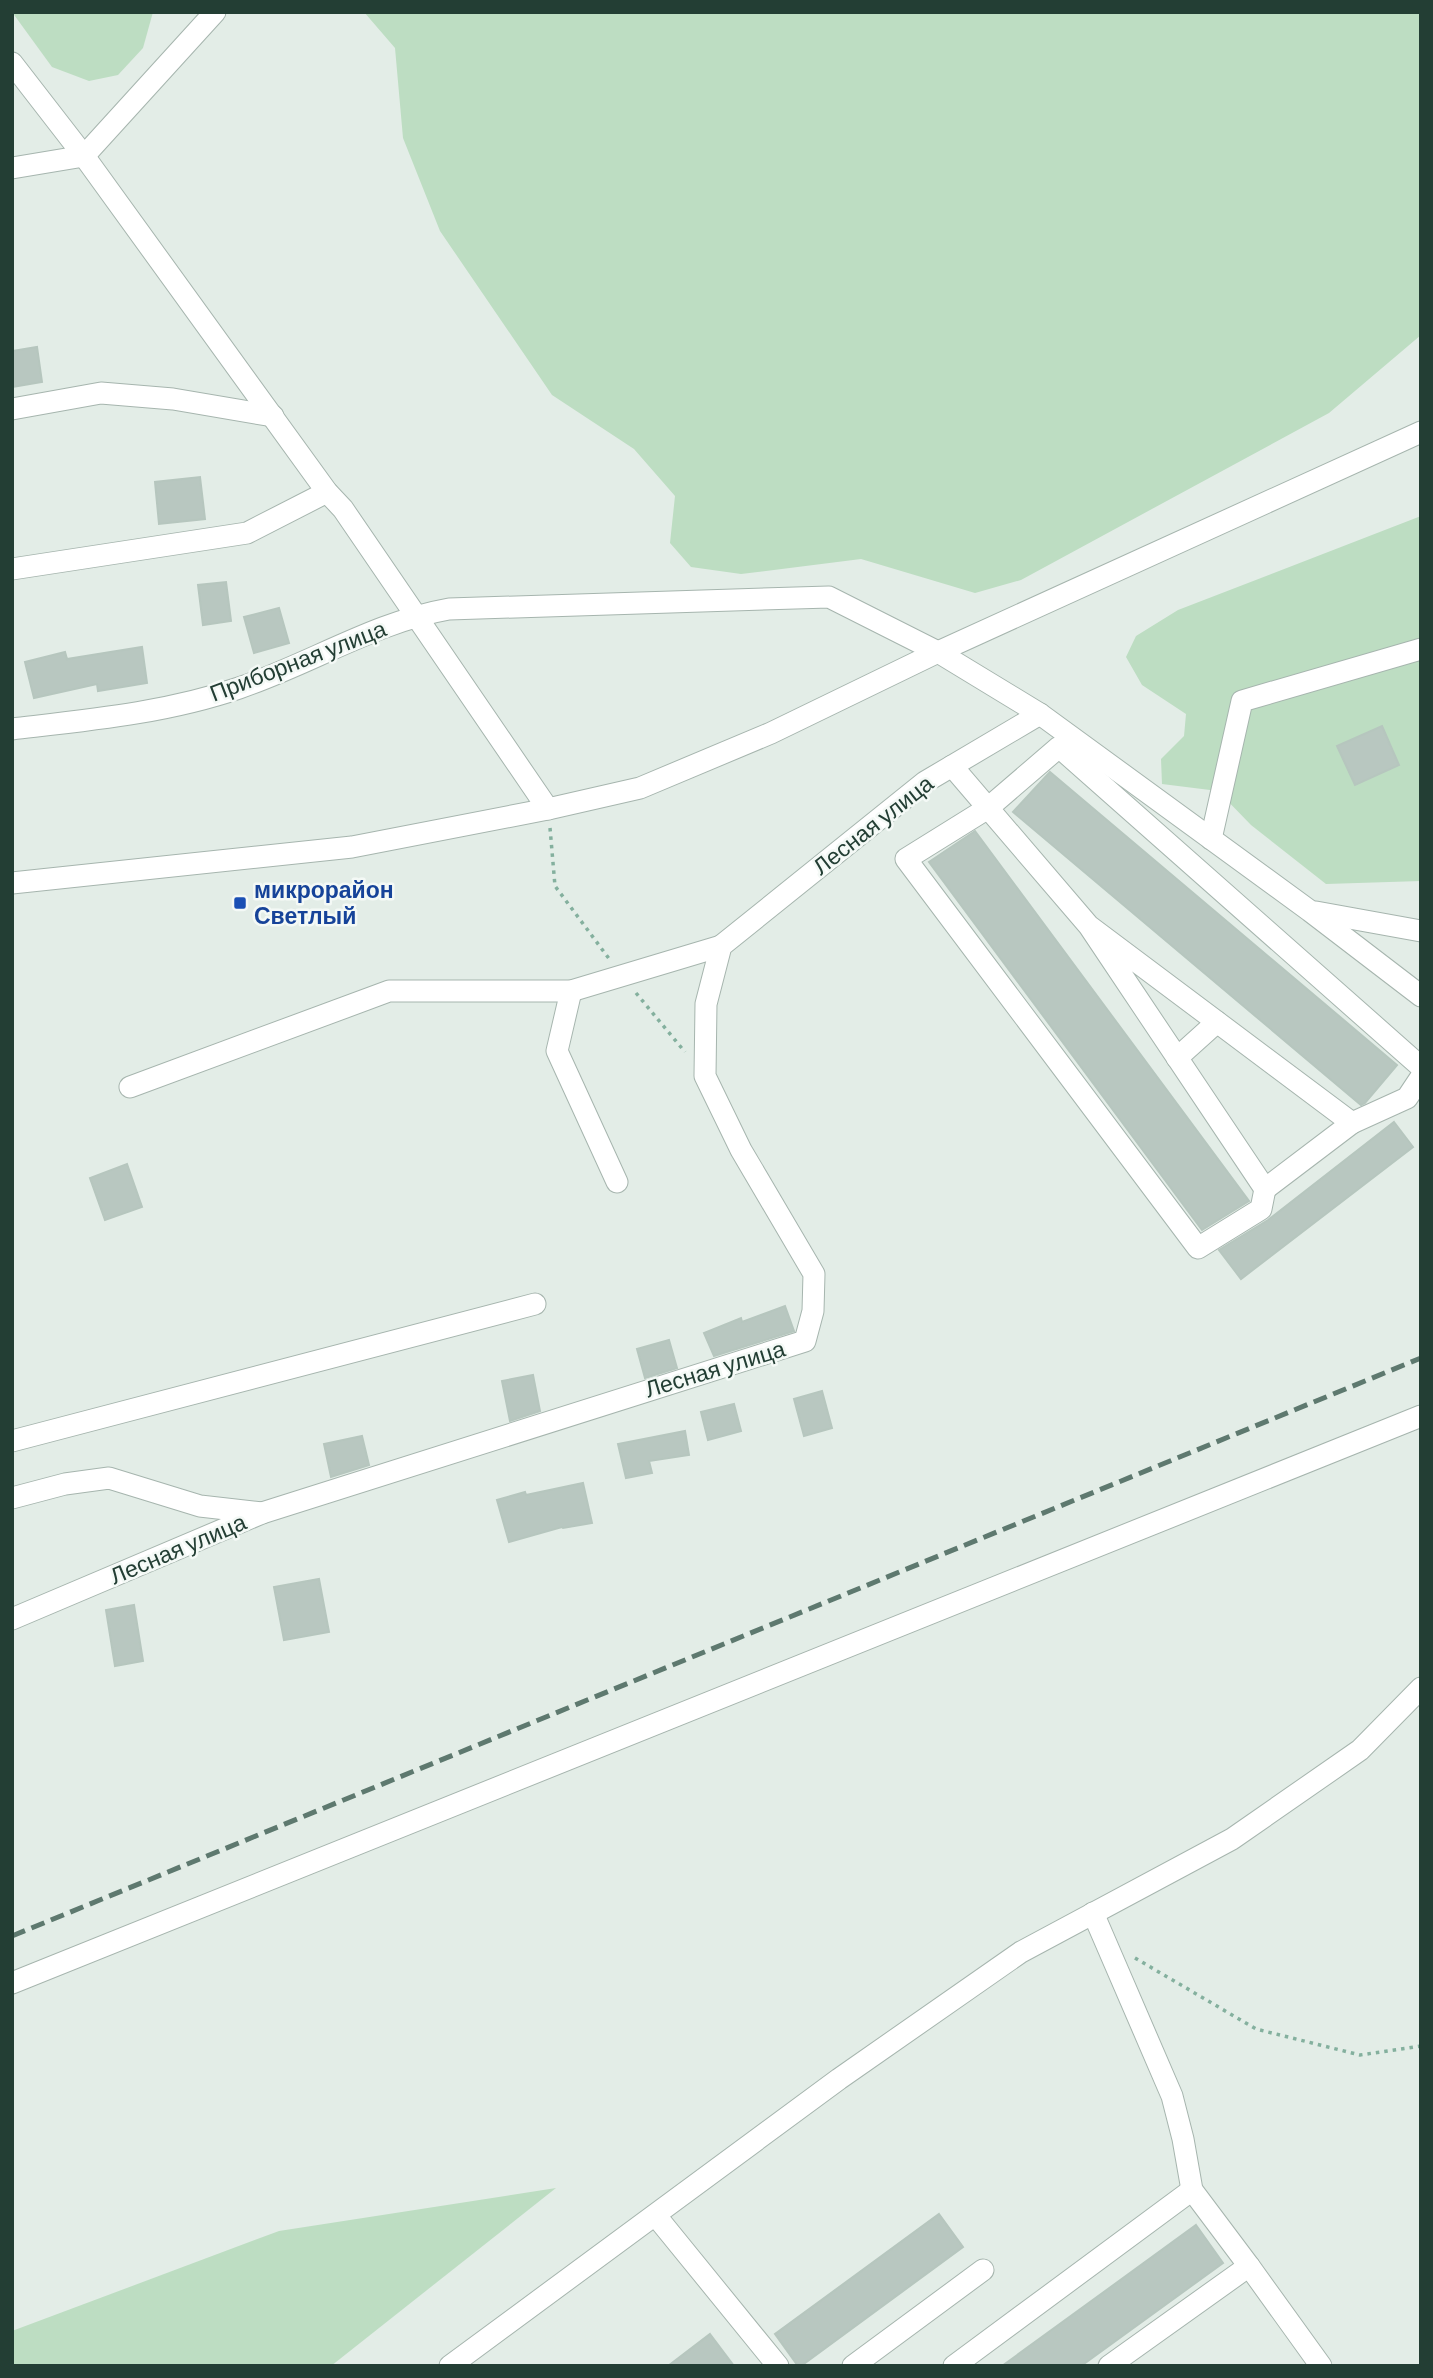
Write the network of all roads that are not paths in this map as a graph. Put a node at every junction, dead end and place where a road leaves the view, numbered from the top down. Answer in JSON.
{"nodes":[{"id":1,"x":215,"y":12,"type":"edge"},
{"id":2,"x":12,"y":63,"type":"edge"},
{"id":3,"x":84,"y":156,"type":"junction"},
{"id":4,"x":12,"y":168,"type":"edge"},
{"id":5,"x":12,"y":409,"type":"edge"},
{"id":6,"x":273,"y":416,"type":"junction"},
{"id":7,"x":1421,"y":432,"type":"edge"},
{"id":8,"x":327,"y":492,"type":"junction"},
{"id":9,"x":12,"y":569,"type":"edge"},
{"id":10,"x":416,"y":615,"type":"junction"},
{"id":11,"x":1421,"y":649,"type":"edge"},
{"id":12,"x":938,"y":652,"type":"junction"},
{"id":13,"x":1040,"y":714,"type":"junction"},
{"id":14,"x":12,"y":729,"type":"edge"},
{"id":15,"x":952,"y":766,"type":"junction"},
{"id":16,"x":548,"y":808,"type":"junction"},
{"id":17,"x":988,"y":808,"type":"junction"},
{"id":18,"x":1211,"y":839,"type":"junction"},
{"id":19,"x":12,"y":883,"type":"edge"},
{"id":20,"x":1310,"y":911,"type":"junction"},
{"id":21,"x":1089,"y":926,"type":"junction"},
{"id":22,"x":1421,"y":932,"type":"edge"},
{"id":23,"x":721,"y":946,"type":"junction"},
{"id":24,"x":571,"y":991,"type":"junction"},
{"id":25,"x":1421,"y":996,"type":"edge"},
{"id":26,"x":1217,"y":1022,"type":"junction"},
{"id":27,"x":1177,"y":1058,"type":"junction"},
{"id":28,"x":1421,"y":1067,"type":"edge"},
{"id":29,"x":1421,"y":1077,"type":"edge"},
{"id":30,"x":130,"y":1087,"type":"dead end"},
{"id":31,"x":1352,"y":1123,"type":"junction"},
{"id":32,"x":617,"y":1182,"type":"dead end"},
{"id":33,"x":1265,"y":1189,"type":"junction"},
{"id":34,"x":535,"y":1304,"type":"dead end"},
{"id":35,"x":1417,"y":1420,"type":"edge"},
{"id":36,"x":12,"y":1441,"type":"edge"},
{"id":37,"x":12,"y":1497,"type":"edge"},
{"id":38,"x":262,"y":1513,"type":"junction"},
{"id":39,"x":12,"y":1619,"type":"edge"},
{"id":40,"x":1421,"y":1688,"type":"edge"},
{"id":41,"x":1093,"y":1913,"type":"junction"},
{"id":42,"x":12,"y":1983,"type":"edge"},
{"id":43,"x":1192,"y":2190,"type":"junction"},
{"id":44,"x":656,"y":2216,"type":"junction"},
{"id":45,"x":1249,"y":2266,"type":"junction"},
{"id":46,"x":982,"y":2270,"type":"dead end"},
{"id":47,"x":450,"y":2366,"type":"edge"},
{"id":48,"x":778,"y":2366,"type":"edge"},
{"id":49,"x":853,"y":2366,"type":"edge"},
{"id":50,"x":954,"y":2366,"type":"edge"},
{"id":51,"x":1109,"y":2366,"type":"edge"},
{"id":52,"x":1321,"y":2366,"type":"edge"}],
"edges":[{"from":1,"to":3,"type":"street"},
{"from":2,"to":3,"type":"street"},
{"from":3,"to":4,"type":"street"},
{"from":3,"to":6,"type":"street"},
{"from":5,"to":6,"type":"street"},
{"from":6,"to":8,"type":"street"},
{"from":7,"to":12,"type":"street"},
{"from":8,"to":9,"type":"street"},
{"from":8,"to":10,"type":"street"},
{"from":10,"to":12,"type":"street","name":"Приборная улица"},
{"from":10,"to":14,"type":"street","name":"Приборная улица"},
{"from":10,"to":16,"type":"street"},
{"from":11,"to":18,"type":"street"},
{"from":12,"to":13,"type":"street","name":"Приборная улица"},
{"from":12,"to":16,"type":"street"},
{"from":13,"to":15,"type":"street","name":"Лесная улица"},
{"from":13,"to":18,"type":"street","name":"Приборная улица"},
{"from":15,"to":17,"type":"street"},
{"from":15,"to":23,"type":"street","name":"Лесная улица"},
{"from":16,"to":19,"type":"street"},
{"from":17,"to":21,"type":"street"},
{"from":17,"to":28,"type":"street"},
{"from":17,"to":33,"type":"street"},
{"from":18,"to":20,"type":"street","name":"Приборная улица"},
{"from":20,"to":22,"type":"street"},
{"from":20,"to":25,"type":"street","name":"Приборная улица"},
{"from":21,"to":26,"type":"street"},
{"from":21,"to":27,"type":"street"},
{"from":23,"to":24,"type":"street"},
{"from":23,"to":38,"type":"street","name":"Лесная улица"},
{"from":24,"to":30,"type":"street"},
{"from":24,"to":32,"type":"street"},
{"from":26,"to":27,"type":"street"},
{"from":26,"to":31,"type":"street"},
{"from":27,"to":33,"type":"street"},
{"from":29,"to":31,"type":"street"},
{"from":31,"to":33,"type":"street"},
{"from":34,"to":36,"type":"street"},
{"from":35,"to":42,"type":"street"},
{"from":37,"to":38,"type":"street"},
{"from":38,"to":39,"type":"street","name":"Лесная улица"},
{"from":40,"to":41,"type":"street"},
{"from":41,"to":43,"type":"street"},
{"from":41,"to":44,"type":"street"},
{"from":43,"to":45,"type":"street"},
{"from":43,"to":50,"type":"street"},
{"from":44,"to":47,"type":"street"},
{"from":44,"to":48,"type":"street"},
{"from":45,"to":51,"type":"street"},
{"from":45,"to":52,"type":"street"},
{"from":46,"to":49,"type":"street"}]}
